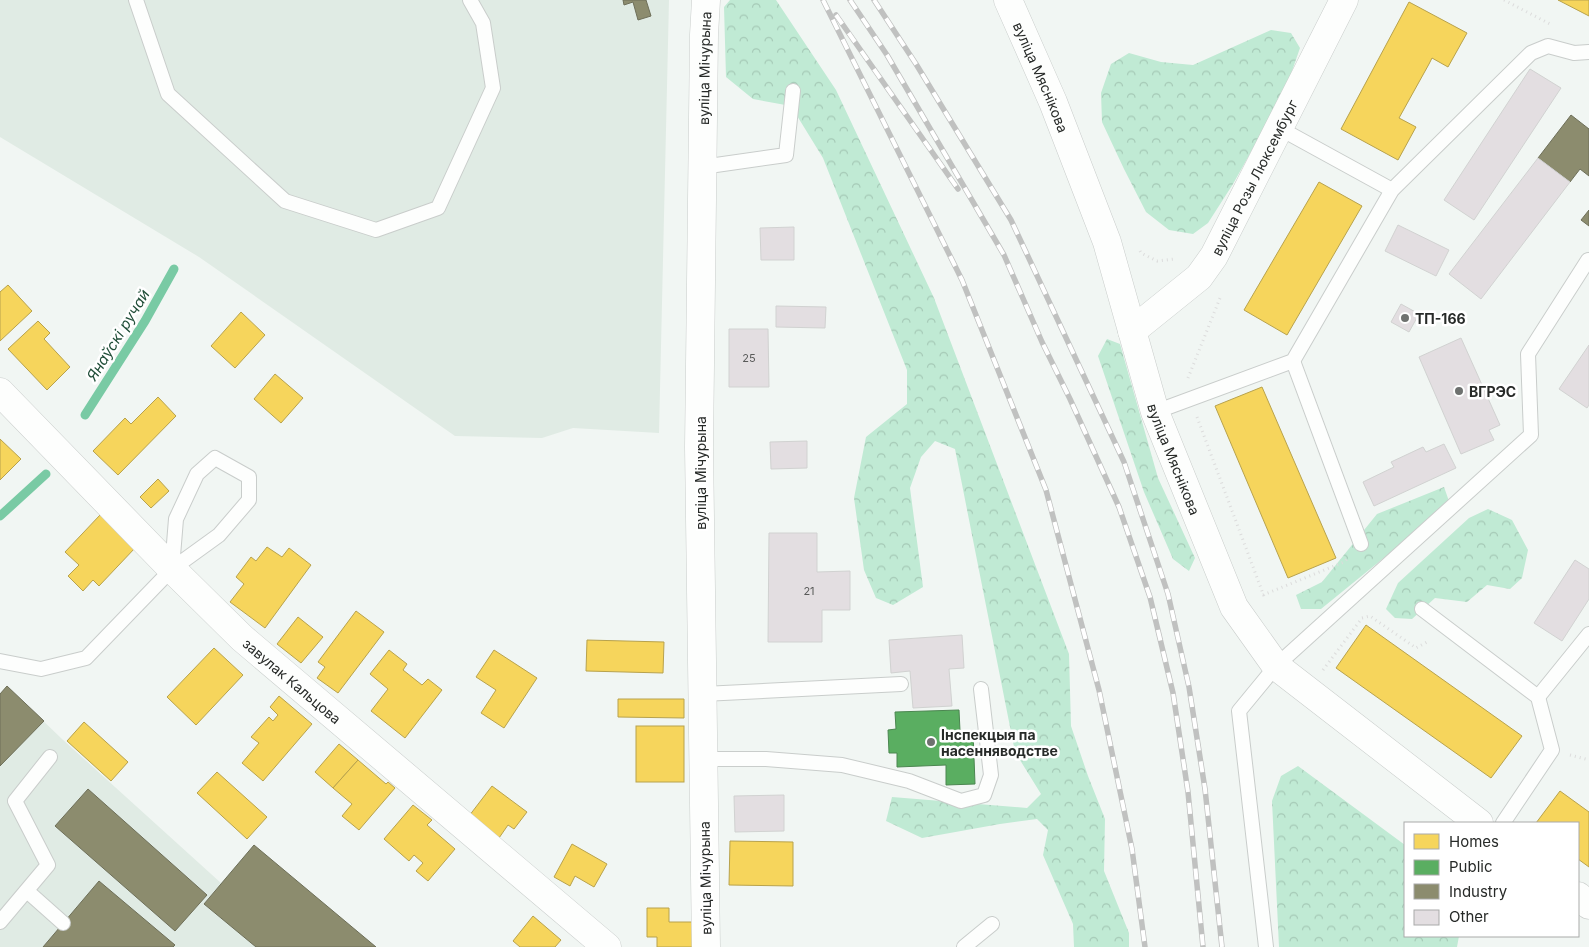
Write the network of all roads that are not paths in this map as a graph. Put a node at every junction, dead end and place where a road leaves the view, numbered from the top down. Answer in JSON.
{"nodes":[{"id":1,"x":136,"y":0,"type":"edge"},
{"id":2,"x":470,"y":0,"type":"edge"},
{"id":3,"x":706,"y":0,"type":"edge"},
{"id":4,"x":1008,"y":0,"type":"edge"},
{"id":5,"x":1344,"y":0,"type":"edge"},
{"id":6,"x":1589,"y":52,"type":"edge"},
{"id":7,"x":793,"y":91,"type":"dead end"},
{"id":8,"x":1279,"y":128,"type":"junction"},
{"id":9,"x":702,"y":167,"type":"junction"},
{"id":10,"x":1392,"y":190,"type":"junction"},
{"id":11,"x":1588,"y":260,"type":"edge"},
{"id":12,"x":1132,"y":331,"type":"junction"},
{"id":13,"x":1293,"y":361,"type":"junction"},
{"id":14,"x":0,"y":392,"type":"edge"},
{"id":15,"x":1155,"y":412,"type":"junction"},
{"id":16,"x":1361,"y":544,"type":"road end"},
{"id":17,"x":172,"y":569,"type":"junction"},
{"id":18,"x":1422,"y":609,"type":"dead end"},
{"id":19,"x":1589,"y":634,"type":"edge"},
{"id":20,"x":1284,"y":659,"type":"junction"},
{"id":21,"x":0,"y":661,"type":"edge"},
{"id":22,"x":901,"y":684,"type":"dead end"},
{"id":23,"x":981,"y":688,"type":"dead end"},
{"id":24,"x":703,"y":694,"type":"junction"},
{"id":25,"x":1538,"y":697,"type":"junction"},
{"id":26,"x":50,"y":757,"type":"dead end"},
{"id":27,"x":703,"y":759,"type":"junction"},
{"id":28,"x":1478,"y":822,"type":"edge"},
{"id":29,"x":1504,"y":822,"type":"edge"},
{"id":30,"x":27,"y":891,"type":"junction"},
{"id":31,"x":1579,"y":897,"type":"edge"},
{"id":32,"x":1589,"y":905,"type":"edge"},
{"id":33,"x":0,"y":922,"type":"edge"},
{"id":34,"x":63,"y":923,"type":"dead end"},
{"id":35,"x":992,"y":924,"type":"dead end"},
{"id":36,"x":607,"y":947,"type":"edge"},
{"id":37,"x":706,"y":947,"type":"edge"},
{"id":38,"x":964,"y":947,"type":"edge"},
{"id":39,"x":1266,"y":947,"type":"edge"}],
"edges":[{"from":1,"to":2,"type":"lane"},
{"from":3,"to":9,"type":"street","name":"вуліца Мічурына"},
{"from":4,"to":12,"type":"street","name":"вуліца Мяснікова"},
{"from":5,"to":8,"type":"street","name":"вуліца Розы Люксембург"},
{"from":6,"to":10,"type":"lane"},
{"from":7,"to":9,"type":"lane"},
{"from":8,"to":10,"type":"lane"},
{"from":8,"to":12,"type":"street","name":"вуліца Розы Люксембург"},
{"from":9,"to":24,"type":"street","name":"вуліца Мічурына"},
{"from":10,"to":13,"type":"lane"},
{"from":11,"to":20,"type":"lane"},
{"from":12,"to":15,"type":"street","name":"вуліца Мяснікова"},
{"from":13,"to":15,"type":"lane"},
{"from":13,"to":16,"type":"lane"},
{"from":14,"to":17,"type":"street","name":"завулак Кальцова"},
{"from":15,"to":20,"type":"street","name":"вуліца Мяснікова"},
{"from":17,"to":17,"type":"lane"},
{"from":17,"to":21,"type":"lane"},
{"from":17,"to":36,"type":"street","name":"завулак Кальцова"},
{"from":18,"to":25,"type":"lane"},
{"from":19,"to":25,"type":"lane"},
{"from":20,"to":28,"type":"street","name":"вуліца Мяснікова"},
{"from":20,"to":39,"type":"lane"},
{"from":22,"to":24,"type":"lane"},
{"from":23,"to":27,"type":"lane"},
{"from":24,"to":27,"type":"street","name":"вуліца Мічурына"},
{"from":25,"to":29,"type":"lane"},
{"from":26,"to":30,"type":"lane"},
{"from":27,"to":37,"type":"street","name":"вуліца Мічурына"},
{"from":30,"to":33,"type":"lane"},
{"from":30,"to":34,"type":"lane"},
{"from":31,"to":32,"type":"street"},
{"from":35,"to":38,"type":"lane"}]}
